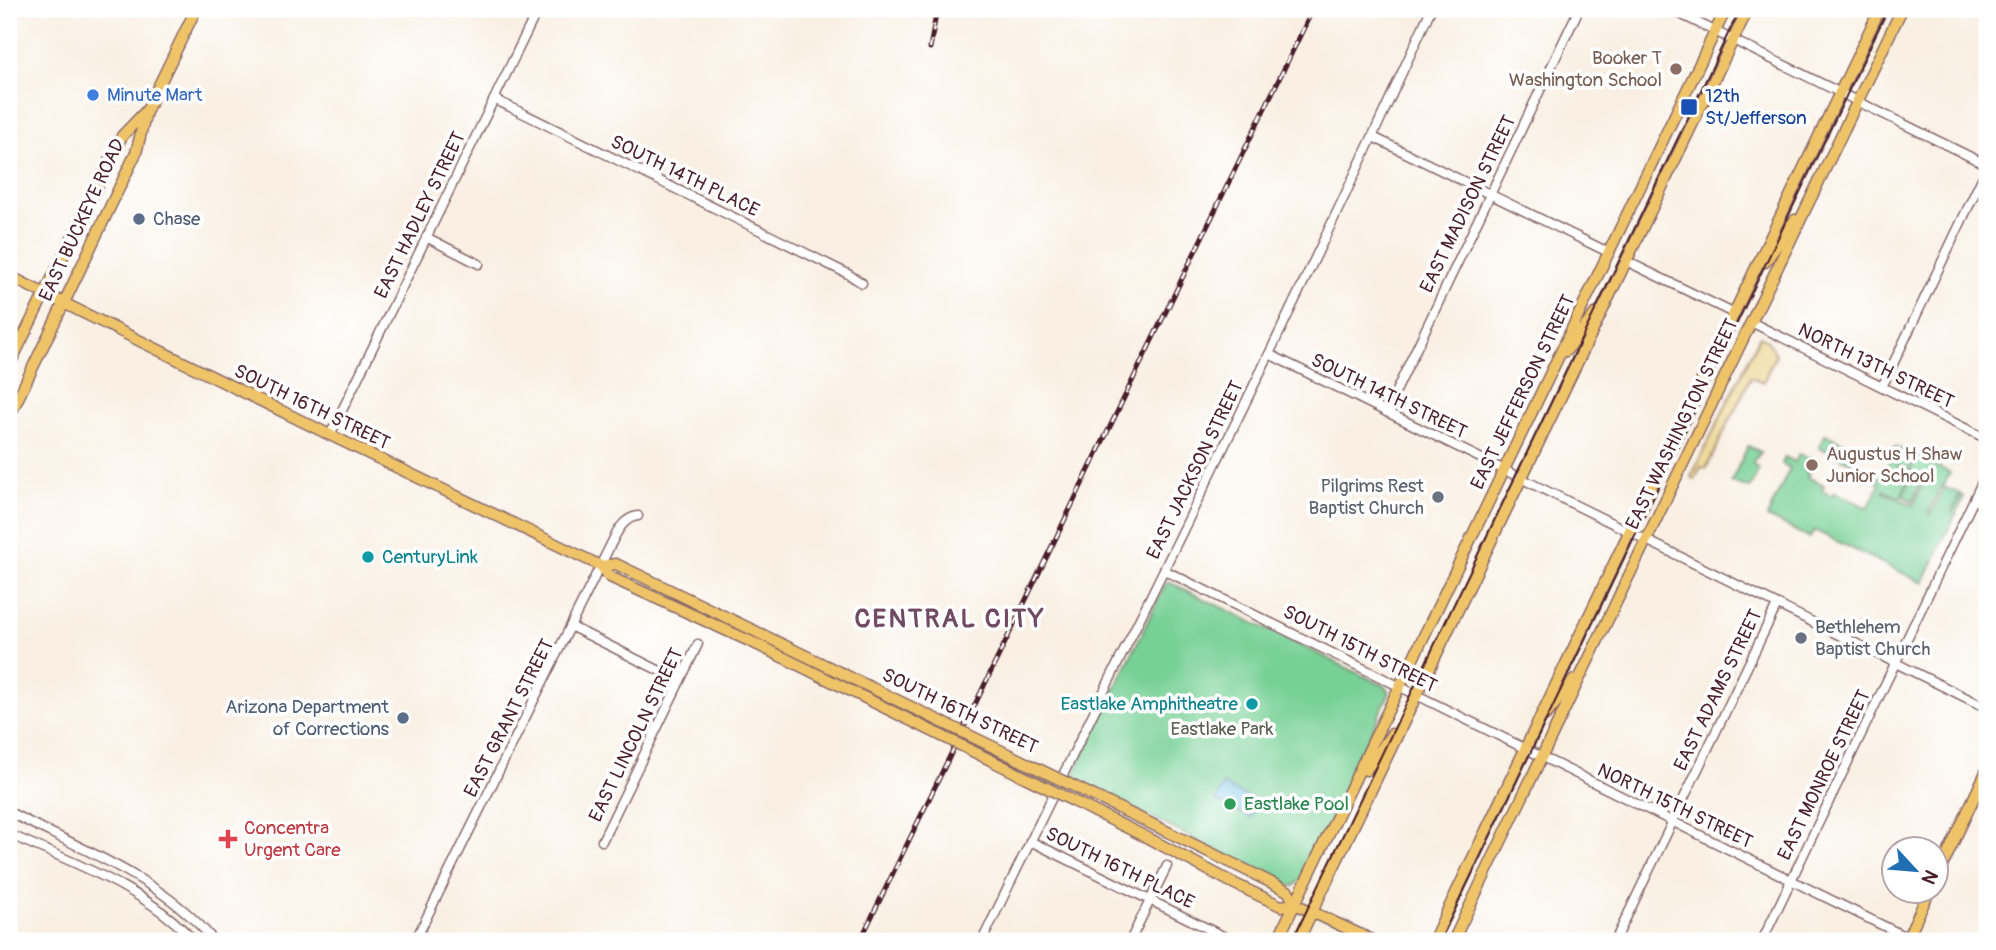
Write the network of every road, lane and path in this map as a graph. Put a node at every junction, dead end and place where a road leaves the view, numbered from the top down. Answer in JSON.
{"nodes":[{"id":1,"x":196,"y":9,"type":"edge"},
{"id":2,"x":538,"y":9,"type":"edge"},
{"id":3,"x":1431,"y":9,"type":"edge"},
{"id":4,"x":1579,"y":9,"type":"edge"},
{"id":5,"x":1670,"y":9,"type":"edge"},
{"id":6,"x":1726,"y":9,"type":"edge"},
{"id":7,"x":1748,"y":9,"type":"edge"},
{"id":8,"x":1881,"y":9,"type":"edge"},
{"id":9,"x":1902,"y":9,"type":"edge"},
{"id":10,"x":1716,"y":31,"type":"junction"},
{"id":11,"x":1733,"y":39,"type":"junction"},
{"id":12,"x":1839,"y":93,"type":"junction"},
{"id":13,"x":494,"y":99,"type":"junction"},
{"id":14,"x":1857,"y":101,"type":"junction"},
{"id":15,"x":146,"y":112,"type":"junction"},
{"id":16,"x":1373,"y":137,"type":"junction"},
{"id":17,"x":1987,"y":166,"type":"edge"},
{"id":18,"x":1490,"y":195,"type":"junction"},
{"id":19,"x":1812,"y":197,"type":"junction"},
{"id":20,"x":426,"y":237,"type":"junction"},
{"id":21,"x":1609,"y":253,"type":"junction"},
{"id":22,"x":1626,"y":261,"type":"junction"},
{"id":23,"x":479,"y":264,"type":"dead end"},
{"id":24,"x":9,"y":276,"type":"edge"},
{"id":25,"x":1751,"y":282,"type":"junction"},
{"id":26,"x":862,"y":283,"type":"dead end"},
{"id":27,"x":44,"y":293,"type":"junction"},
{"id":28,"x":1609,"y":297,"type":"junction"},
{"id":29,"x":64,"y":303,"type":"junction"},
{"id":30,"x":1735,"y":314,"type":"junction"},
{"id":31,"x":1751,"y":322,"type":"junction"},
{"id":32,"x":1269,"y":354,"type":"junction"},
{"id":33,"x":1554,"y":365,"type":"junction"},
{"id":34,"x":9,"y":366,"type":"edge"},
{"id":35,"x":1882,"y":387,"type":"junction"},
{"id":36,"x":1386,"y":412,"type":"junction"},
{"id":37,"x":9,"y":417,"type":"edge"},
{"id":38,"x":330,"y":435,"type":"junction"},
{"id":39,"x":1987,"y":439,"type":"edge"},
{"id":40,"x":1504,"y":470,"type":"junction"},
{"id":41,"x":1987,"y":472,"type":"edge"},
{"id":42,"x":1521,"y":478,"type":"junction"},
{"id":43,"x":638,"y":516,"type":"dead end"},
{"id":44,"x":1630,"y":531,"type":"junction"},
{"id":45,"x":1646,"y":539,"type":"junction"},
{"id":46,"x":601,"y":566,"type":"junction"},
{"id":47,"x":1164,"y":570,"type":"junction"},
{"id":48,"x":1777,"y":605,"type":"junction"},
{"id":49,"x":572,"y":627,"type":"junction"},
{"id":50,"x":698,"y":644,"type":"dead end"},
{"id":51,"x":1896,"y":663,"type":"junction"},
{"id":52,"x":1584,"y":667,"type":"junction"},
{"id":53,"x":680,"y":681,"type":"junction"},
{"id":54,"x":1401,"y":687,"type":"junction"},
{"id":55,"x":1417,"y":695,"type":"junction"},
{"id":56,"x":1987,"y":708,"type":"edge"},
{"id":57,"x":1407,"y":714,"type":"junction"},
{"id":58,"x":1535,"y":729,"type":"junction"},
{"id":59,"x":1525,"y":749,"type":"junction"},
{"id":60,"x":1542,"y":758,"type":"junction"},
{"id":61,"x":1987,"y":770,"type":"edge"},
{"id":62,"x":1350,"y":791,"type":"junction"},
{"id":63,"x":9,"y":812,"type":"edge"},
{"id":64,"x":1672,"y":822,"type":"junction"},
{"id":65,"x":9,"y":834,"type":"edge"},
{"id":66,"x":602,"y":841,"type":"dead end"},
{"id":67,"x":1030,"y":841,"type":"junction"},
{"id":68,"x":1951,"y":847,"type":"edge"},
{"id":69,"x":1167,"y":866,"type":"dead end"},
{"id":70,"x":1791,"y":881,"type":"junction"},
{"id":71,"x":1150,"y":900,"type":"junction"},
{"id":72,"x":1295,"y":904,"type":"junction"},
{"id":73,"x":1924,"y":904,"type":"edge"},
{"id":74,"x":1312,"y":912,"type":"junction"},
{"id":75,"x":1907,"y":940,"type":"edge"},
{"id":76,"x":194,"y":941,"type":"edge"},
{"id":77,"x":214,"y":941,"type":"edge"},
{"id":78,"x":415,"y":941,"type":"edge"},
{"id":79,"x":982,"y":941,"type":"edge"},
{"id":80,"x":1130,"y":941,"type":"edge"},
{"id":81,"x":1233,"y":941,"type":"edge"},
{"id":82,"x":1278,"y":941,"type":"edge"},
{"id":83,"x":1298,"y":941,"type":"edge"},
{"id":84,"x":1374,"y":941,"type":"edge"},
{"id":85,"x":1433,"y":941,"type":"edge"},
{"id":86,"x":1453,"y":941,"type":"edge"},
{"id":87,"x":1615,"y":941,"type":"edge"},
{"id":88,"x":1762,"y":941,"type":"edge"}],
"edges":[{"from":1,"to":15,"type":"main road","name":"EAST BUCKEYE ROAD"},
{"from":2,"to":13,"type":"street","name":"EAST HADLEY STREET"},
{"from":3,"to":16,"type":"street","name":"EAST JACKSON STREET"},
{"from":4,"to":18,"type":"street","name":"EAST MADISON STREET"},
{"from":5,"to":10,"type":"street"},
{"from":6,"to":10,"type":"main road","name":"EAST JEFFERSON STREET"},
{"from":7,"to":11,"type":"main road","name":"EAST JEFFERSON STREET"},
{"from":8,"to":12,"type":"main road","name":"EAST WASHINGTON STREET"},
{"from":9,"to":14,"type":"main road","name":"EAST WASHINGTON STREET"},
{"from":10,"to":11,"type":"street"},
{"from":10,"to":21,"type":"main road","name":"EAST JEFFERSON STREET"},
{"from":11,"to":12,"type":"street"},
{"from":11,"to":22,"type":"main road","name":"EAST JEFFERSON STREET"},
{"from":12,"to":14,"type":"street"},
{"from":12,"to":25,"type":"main road","name":"EAST WASHINGTON STREET"},
{"from":13,"to":20,"type":"street","name":"EAST HADLEY STREET"},
{"from":13,"to":26,"type":"street","name":"SOUTH 14TH PLACE"},
{"from":14,"to":17,"type":"street"},
{"from":14,"to":19,"type":"main road","name":"EAST WASHINGTON STREET"},
{"from":15,"to":27,"type":"main road","name":"EAST BUCKEYE ROAD"},
{"from":15,"to":29,"type":"main road","name":"EAST BUCKEYE ROAD"},
{"from":16,"to":18,"type":"street"},
{"from":16,"to":32,"type":"street","name":"EAST JACKSON STREET"},
{"from":17,"to":35,"type":"street"},
{"from":18,"to":21,"type":"street"},
{"from":18,"to":36,"type":"street","name":"EAST MADISON STREET"},
{"from":19,"to":25,"type":"main road","name":"EAST WASHINGTON STREET"},
{"from":19,"to":31,"type":"main road","name":"EAST WASHINGTON STREET"},
{"from":20,"to":23,"type":"street"},
{"from":20,"to":38,"type":"street","name":"EAST HADLEY STREET"},
{"from":21,"to":33,"type":"main road","name":"EAST JEFFERSON STREET"},
{"from":22,"to":28,"type":"main road","name":"EAST JEFFERSON STREET"},
{"from":22,"to":30,"type":"street"},
{"from":24,"to":27,"type":"main road","name":"SOUTH 16TH STREET"},
{"from":25,"to":30,"type":"main road","name":"EAST WASHINGTON STREET"},
{"from":27,"to":29,"type":"main road","name":"SOUTH 16TH STREET"},
{"from":27,"to":34,"type":"main road","name":"EAST BUCKEYE ROAD"},
{"from":28,"to":33,"type":"main road"},
{"from":28,"to":42,"type":"main road","name":"EAST JEFFERSON STREET"},
{"from":29,"to":37,"type":"main road","name":"EAST BUCKEYE ROAD"},
{"from":29,"to":38,"type":"main road","name":"SOUTH 16TH STREET"},
{"from":30,"to":44,"type":"main road","name":"EAST WASHINGTON STREET"},
{"from":31,"to":35,"type":"street","name":"NORTH 13TH STREET"},
{"from":31,"to":45,"type":"main road","name":"EAST WASHINGTON STREET"},
{"from":32,"to":36,"type":"street","name":"SOUTH 14TH STREET"},
{"from":32,"to":47,"type":"street","name":"EAST JACKSON STREET"},
{"from":33,"to":40,"type":"main road","name":"EAST JEFFERSON STREET"},
{"from":35,"to":39,"type":"street","name":"NORTH 13TH STREET"},
{"from":36,"to":40,"type":"street","name":"SOUTH 14TH STREET"},
{"from":38,"to":46,"type":"main road","name":"SOUTH 16TH STREET"},
{"from":40,"to":42,"type":"street","name":"SOUTH 14TH STREET"},
{"from":40,"to":54,"type":"main road","name":"EAST JEFFERSON STREET"},
{"from":41,"to":51,"type":"street","name":"EAST MONROE STREET"},
{"from":42,"to":44,"type":"street","name":"SOUTH 14TH STREET"},
{"from":42,"to":55,"type":"main road","name":"EAST JEFFERSON STREET"},
{"from":43,"to":46,"type":"street","name":"EAST GRANT STREET"},
{"from":44,"to":45,"type":"street","name":"SOUTH 14TH STREET"},
{"from":44,"to":58,"type":"main road","name":"EAST WASHINGTON STREET"},
{"from":45,"to":48,"type":"street","name":"SOUTH 14TH STREET"},
{"from":45,"to":52,"type":"main road","name":"EAST WASHINGTON STREET"},
{"from":46,"to":49,"type":"street","name":"EAST GRANT STREET"},
{"from":46,"to":72,"type":"main road","name":"SOUTH 16TH STREET","bridge":true},
{"from":46,"to":72,"type":"main road","name":"SOUTH 16TH STREET","bridge":true},
{"from":47,"to":54,"type":"street","name":"SOUTH 15TH STREET"},
{"from":47,"to":67,"type":"street","name":"EAST JACKSON STREET"},
{"from":48,"to":51,"type":"street","name":"SOUTH 14TH STREET"},
{"from":48,"to":64,"type":"street","name":"EAST ADAMS STREET"},
{"from":49,"to":53,"type":"street"},
{"from":49,"to":78,"type":"street","name":"EAST GRANT STREET"},
{"from":50,"to":53,"type":"street","name":"EAST LINCOLN STREET"},
{"from":51,"to":56,"type":"street","name":"SOUTH 14TH STREET"},
{"from":51,"to":70,"type":"street","name":"EAST MONROE STREET"},
{"from":52,"to":58,"type":"main road","name":"EAST WASHINGTON STREET"},
{"from":52,"to":60,"type":"main road","name":"EAST WASHINGTON STREET"},
{"from":53,"to":66,"type":"street","name":"EAST LINCOLN STREET"},
{"from":54,"to":55,"type":"street","name":"SOUTH 15TH STREET"},
{"from":54,"to":62,"type":"main road","name":"EAST JEFFERSON STREET"},
{"from":55,"to":57,"type":"main road","name":"EAST JEFFERSON STREET"},
{"from":55,"to":59,"type":"street","name":"SOUTH 15TH STREET"},
{"from":57,"to":62,"type":"main road","name":"EAST JEFFERSON STREET"},
{"from":57,"to":74,"type":"main road","name":"EAST JEFFERSON STREET"},
{"from":58,"to":59,"type":"main road","name":"EAST WASHINGTON STREET"},
{"from":59,"to":60,"type":"street","name":"SOUTH 15TH STREET"},
{"from":59,"to":85,"type":"main road","name":"EAST WASHINGTON STREET"},
{"from":60,"to":64,"type":"street","name":"NORTH 15TH STREET"},
{"from":60,"to":86,"type":"main road","name":"EAST WASHINGTON STREET"},
{"from":61,"to":68,"type":"main road"},
{"from":62,"to":72,"type":"main road","name":"EAST JEFFERSON STREET"},
{"from":63,"to":77,"type":"street"},
{"from":64,"to":70,"type":"street","name":"NORTH 15TH STREET"},
{"from":64,"to":87,"type":"street","name":"EAST ADAMS STREET"},
{"from":65,"to":76,"type":"street"},
{"from":67,"to":71,"type":"street","name":"SOUTH 16TH PLACE"},
{"from":67,"to":79,"type":"street","name":"EAST JACKSON STREET"},
{"from":69,"to":71,"type":"street"},
{"from":70,"to":75,"type":"street","name":"NORTH 15TH STREET"},
{"from":70,"to":88,"type":"street","name":"EAST MONROE STREET"},
{"from":71,"to":80,"type":"street"},
{"from":71,"to":81,"type":"street","name":"SOUTH 16TH PLACE"},
{"from":72,"to":74,"type":"main road","name":"SOUTH 16TH STREET"},
{"from":72,"to":82,"type":"main road","name":"EAST JEFFERSON STREET"},
{"from":73,"to":75,"type":"main road"},
{"from":74,"to":83,"type":"main road","name":"EAST JEFFERSON STREET"},
{"from":74,"to":84,"type":"main road","name":"SOUTH 16TH STREET"}]}
